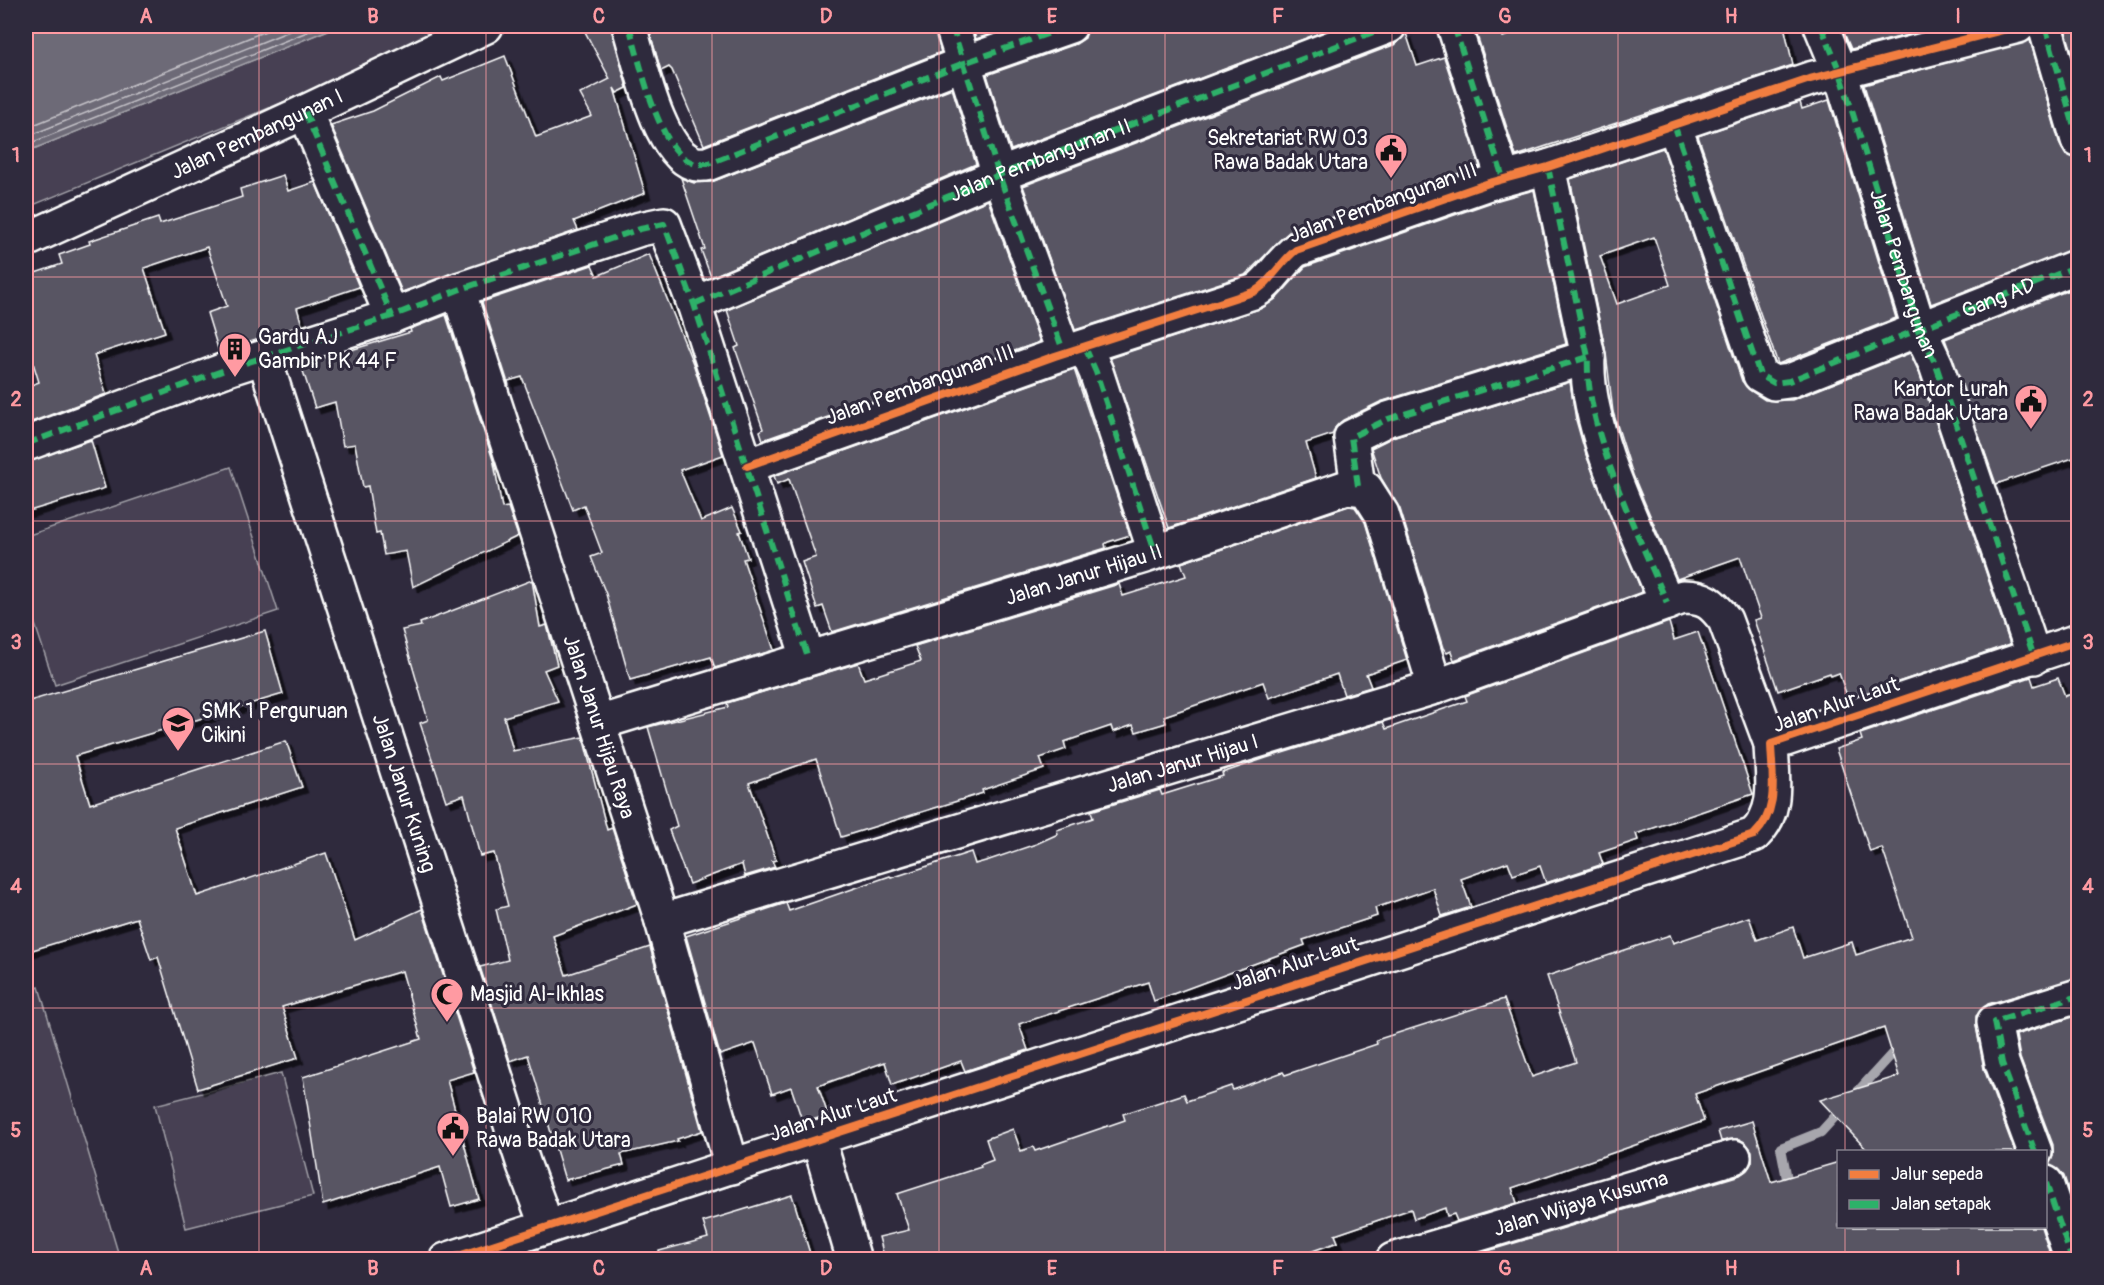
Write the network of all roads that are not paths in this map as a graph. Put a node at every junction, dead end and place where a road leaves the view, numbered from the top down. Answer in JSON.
{"nodes":[{"id":1,"x":486,"y":26,"type":"edge"},
{"id":2,"x":629,"y":26,"type":"edge"},
{"id":3,"x":952,"y":26,"type":"edge"},
{"id":4,"x":1070,"y":26,"type":"edge"},
{"id":5,"x":1389,"y":26,"type":"edge"},
{"id":6,"x":1454,"y":26,"type":"edge"},
{"id":7,"x":1821,"y":26,"type":"edge"},
{"id":8,"x":2018,"y":26,"type":"edge"},
{"id":9,"x":2045,"y":26,"type":"edge"},
{"id":10,"x":964,"y":63,"type":"junction"},
{"id":11,"x":1840,"y":72,"type":"junction"},
{"id":12,"x":305,"y":112,"type":"junction"},
{"id":13,"x":1674,"y":124,"type":"junction"},
{"id":14,"x":2079,"y":140,"type":"edge"},
{"id":15,"x":1548,"y":167,"type":"junction"},
{"id":16,"x":999,"y":175,"type":"junction"},
{"id":17,"x":1503,"y":178,"type":"junction"},
{"id":18,"x":26,"y":240,"type":"edge"},
{"id":19,"x":2079,"y":266,"type":"edge"},
{"id":20,"x":458,"y":290,"type":"junction"},
{"id":21,"x":694,"y":304,"type":"junction"},
{"id":22,"x":392,"y":316,"type":"junction"},
{"id":23,"x":1928,"y":346,"type":"junction"},
{"id":24,"x":1075,"y":350,"type":"junction"},
{"id":25,"x":264,"y":357,"type":"junction"},
{"id":26,"x":1588,"y":357,"type":"junction"},
{"id":27,"x":26,"y":444,"type":"edge"},
{"id":28,"x":747,"y":466,"type":"junction"},
{"id":29,"x":1358,"y":486,"type":"junction"},
{"id":30,"x":1155,"y":552,"type":"junction"},
{"id":31,"x":1667,"y":603,"type":"junction"},
{"id":32,"x":2079,"y":640,"type":"edge"},
{"id":33,"x":2034,"y":657,"type":"junction"},
{"id":34,"x":808,"y":658,"type":"junction"},
{"id":35,"x":1435,"y":687,"type":"junction"},
{"id":36,"x":598,"y":723,"type":"junction"},
{"id":37,"x":1771,"y":744,"type":"junction"},
{"id":38,"x":662,"y":921,"type":"junction"},
{"id":39,"x":2079,"y":996,"type":"edge"},
{"id":40,"x":818,"y":1138,"type":"junction"},
{"id":41,"x":2034,"y":1150,"type":"edge"},
{"id":42,"x":1734,"y":1157,"type":"dead end"},
{"id":43,"x":732,"y":1167,"type":"junction"},
{"id":44,"x":2047,"y":1186,"type":"edge"},
{"id":45,"x":547,"y":1227,"type":"junction"},
{"id":46,"x":446,"y":1260,"type":"edge"},
{"id":47,"x":854,"y":1260,"type":"edge"},
{"id":48,"x":1393,"y":1260,"type":"edge"},
{"id":49,"x":2072,"y":1260,"type":"edge"}],
"edges":[{"from":1,"to":12,"type":"street","name":"Jalan Pembangunan I"},
{"from":2,"to":10,"type":"street"},
{"from":3,"to":10,"type":"street"},
{"from":4,"to":10,"type":"street"},
{"from":5,"to":16,"type":"street","name":"Jalan Pembangunan II"},
{"from":6,"to":17,"type":"street"},
{"from":7,"to":11,"type":"street","name":"Jalan Pembangunan"},
{"from":8,"to":11,"type":"street","name":"Jalan Pembangunan III"},
{"from":9,"to":14,"type":"street"},
{"from":10,"to":16,"type":"street"},
{"from":11,"to":13,"type":"street","name":"Jalan Pembangunan III"},
{"from":11,"to":23,"type":"street","name":"Jalan Pembangunan"},
{"from":12,"to":18,"type":"street","name":"Jalan Pembangunan I"},
{"from":12,"to":22,"type":"street"},
{"from":13,"to":15,"type":"street","name":"Jalan Pembangunan III"},
{"from":13,"to":23,"type":"street","name":"Gang AD"},
{"from":15,"to":17,"type":"street","name":"Jalan Pembangunan III"},
{"from":15,"to":26,"type":"street"},
{"from":16,"to":21,"type":"street","name":"Jalan Pembangunan II"},
{"from":16,"to":24,"type":"street"},
{"from":17,"to":24,"type":"street","name":"Jalan Pembangunan III"},
{"from":19,"to":23,"type":"street","name":"Gang AD"},
{"from":20,"to":21,"type":"street"},
{"from":20,"to":22,"type":"street"},
{"from":20,"to":36,"type":"street","name":"Jalan Janur Hijau Raya"},
{"from":21,"to":28,"type":"street"},
{"from":22,"to":25,"type":"street"},
{"from":23,"to":33,"type":"street","name":"Jalan Pembangunan"},
{"from":24,"to":28,"type":"street","name":"Jalan Pembangunan III"},
{"from":24,"to":30,"type":"street"},
{"from":25,"to":27,"type":"street"},
{"from":25,"to":45,"type":"street","name":"Jalan Janur Kuning"},
{"from":26,"to":29,"type":"street"},
{"from":26,"to":31,"type":"street"},
{"from":28,"to":34,"type":"street"},
{"from":29,"to":30,"type":"street","name":"Jalan Janur Hijau II"},
{"from":29,"to":35,"type":"street"},
{"from":30,"to":34,"type":"street","name":"Jalan Janur Hijau II"},
{"from":31,"to":35,"type":"street","name":"Jalan Janur Hijau I"},
{"from":31,"to":37,"type":"street","name":"Jalan Janur Hijau I"},
{"from":32,"to":33,"type":"street","name":"Jalan Alur Laut"},
{"from":33,"to":37,"type":"street","name":"Jalan Alur Laut"},
{"from":34,"to":36,"type":"street","name":"Jalan Janur Hijau II"},
{"from":35,"to":38,"type":"street","name":"Jalan Janur Hijau I"},
{"from":36,"to":38,"type":"street","name":"Jalan Janur Hijau Raya"},
{"from":37,"to":40,"type":"street","name":"Jalan Alur Laut"},
{"from":38,"to":43,"type":"street","name":"Jalan Janur Hijau Raya"},
{"from":39,"to":41,"type":"street"},
{"from":40,"to":43,"type":"street","name":"Jalan Alur Laut"},
{"from":40,"to":47,"type":"street"},
{"from":42,"to":48,"type":"street","name":"Jalan Wijaya Kusuma"},
{"from":43,"to":45,"type":"street","name":"Jalan Alur Laut"},
{"from":44,"to":49,"type":"street"},
{"from":45,"to":46,"type":"street","name":"Jalan Alur Laut"}]}
